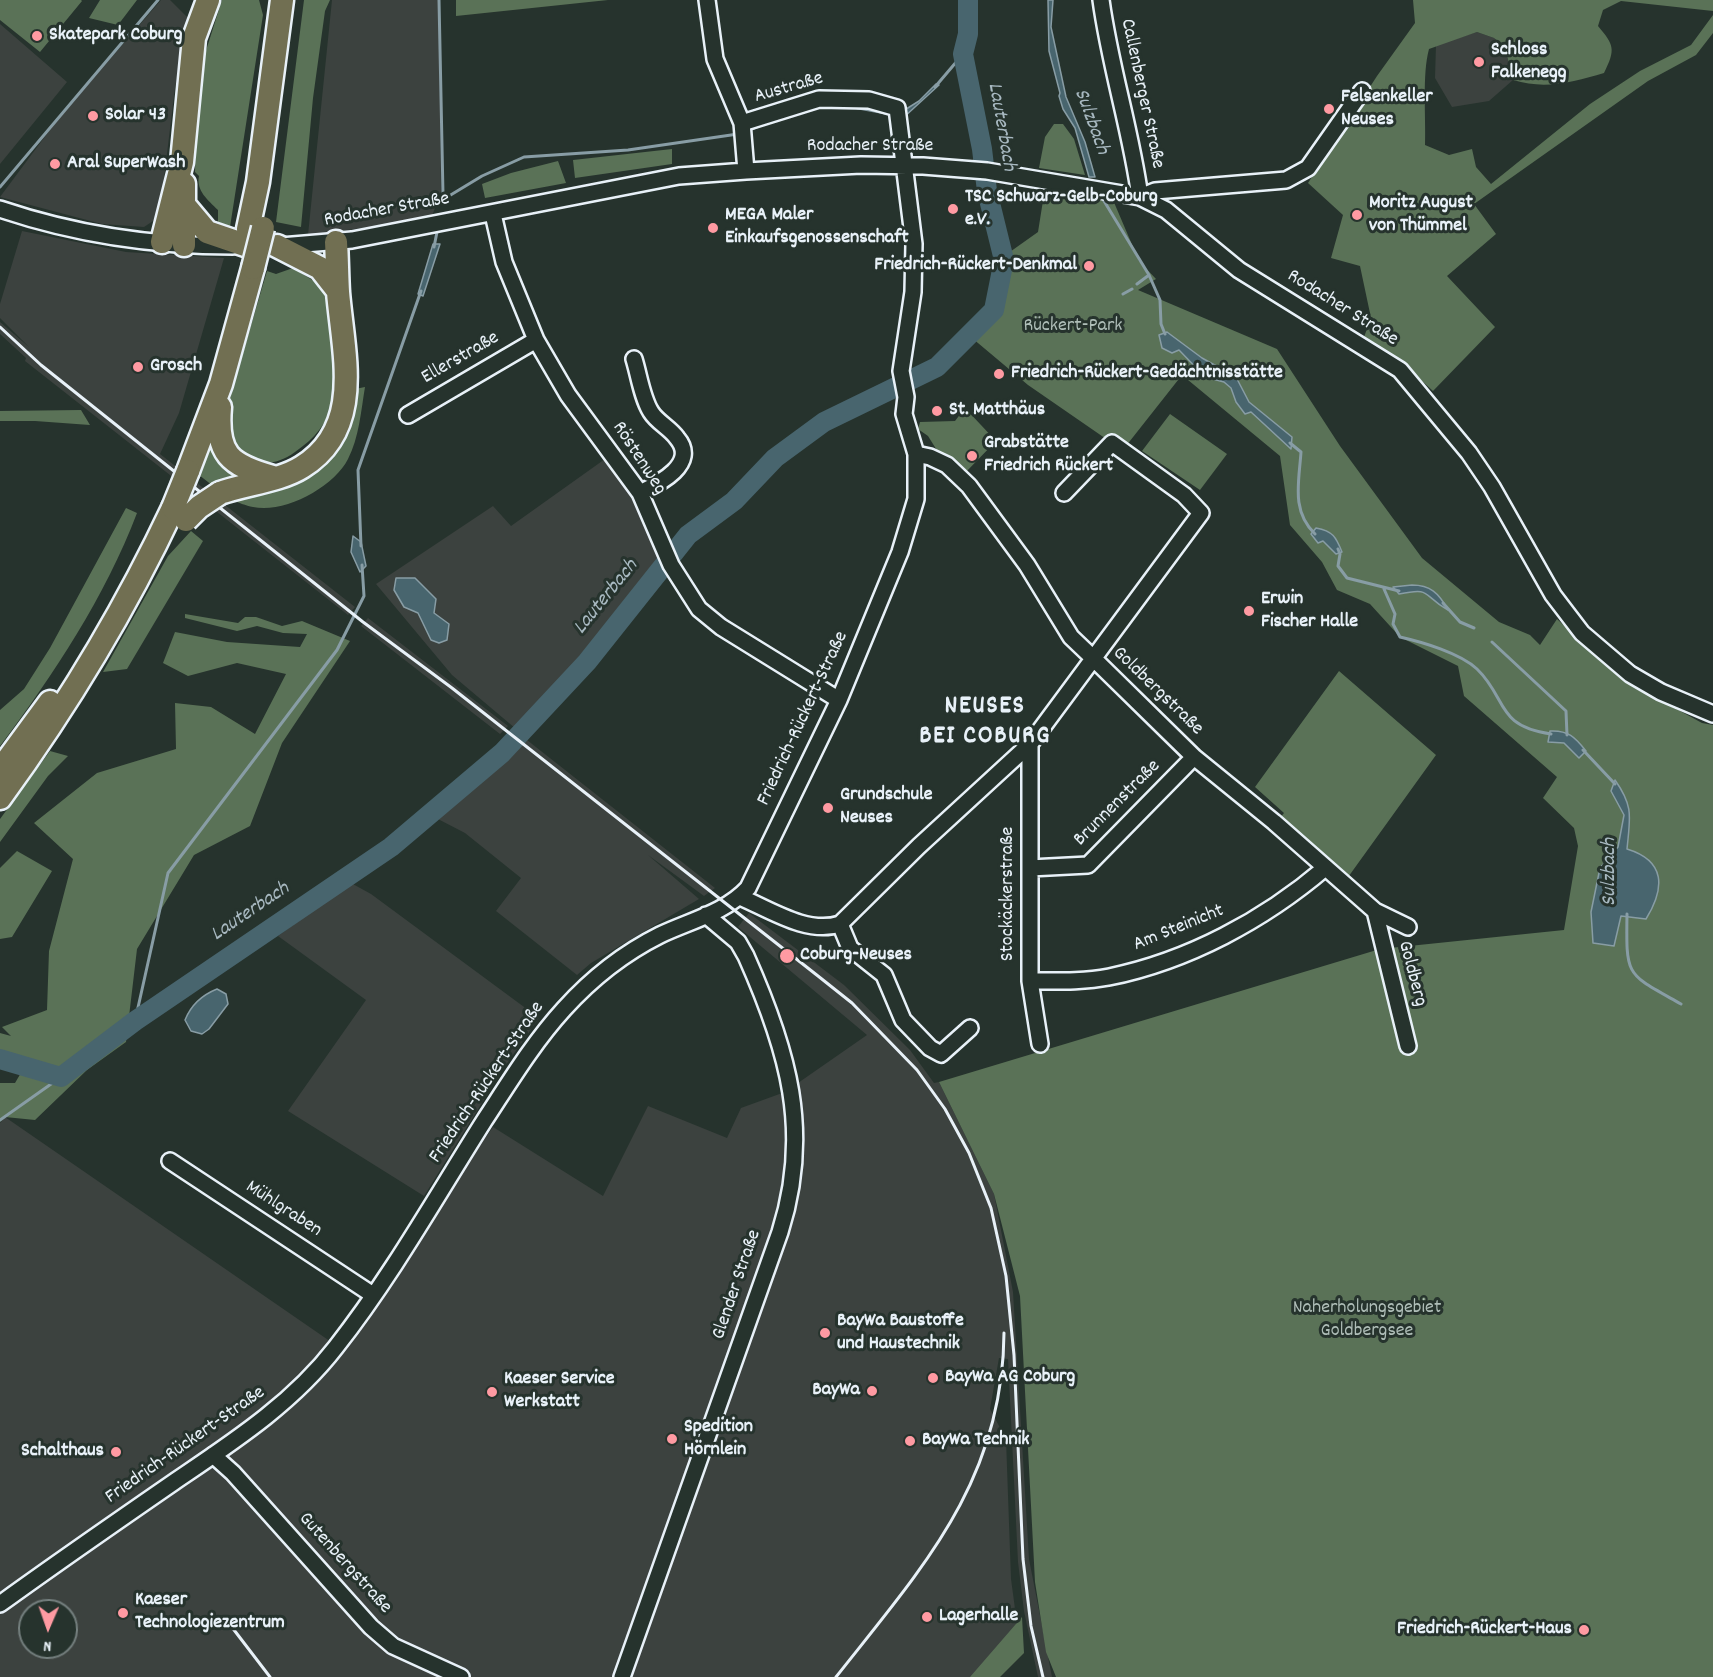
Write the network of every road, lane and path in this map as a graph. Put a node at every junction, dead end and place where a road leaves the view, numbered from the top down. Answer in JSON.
{"nodes":[{"id":1,"x":208,"y":0,"type":"edge"},
{"id":2,"x":217,"y":0,"type":"edge"},
{"id":3,"x":271,"y":0,"type":"edge"},
{"id":4,"x":282,"y":0,"type":"edge"},
{"id":5,"x":297,"y":0,"type":"edge"},
{"id":6,"x":707,"y":0,"type":"edge"},
{"id":7,"x":1101,"y":0,"type":"edge"},
{"id":8,"x":191,"y":68,"type":"junction"},
{"id":9,"x":1362,"y":91,"type":"dead end"},
{"id":10,"x":269,"y":96,"type":"junction"},
{"id":11,"x":743,"y":129,"type":"junction"},
{"id":12,"x":182,"y":162,"type":"junction"},
{"id":13,"x":906,"y":165,"type":"junction"},
{"id":14,"x":746,"y":171,"type":"junction"},
{"id":15,"x":1140,"y":196,"type":"junction"},
{"id":16,"x":186,"y":207,"type":"junction"},
{"id":17,"x":0,"y":209,"type":"edge"},
{"id":18,"x":493,"y":213,"type":"junction"},
{"id":19,"x":336,"y":242,"type":"junction"},
{"id":20,"x":173,"y":243,"type":"junction"},
{"id":21,"x":277,"y":246,"type":"junction"},
{"id":22,"x":250,"y":248,"type":"junction"},
{"id":23,"x":338,"y":291,"type":"junction"},
{"id":24,"x":536,"y":340,"type":"junction"},
{"id":25,"x":634,"y":359,"type":"dead end"},
{"id":26,"x":221,"y":384,"type":"junction"},
{"id":27,"x":408,"y":415,"type":"dead end"},
{"id":28,"x":916,"y":454,"type":"junction"},
{"id":29,"x":183,"y":466,"type":"junction"},
{"id":30,"x":273,"y":477,"type":"junction"},
{"id":31,"x":640,"y":493,"type":"junction"},
{"id":32,"x":1064,"y":494,"type":"dead end"},
{"id":33,"x":174,"y":509,"type":"junction"},
{"id":34,"x":1094,"y":659,"type":"junction"},
{"id":35,"x":839,"y":700,"type":"junction"},
{"id":36,"x":1713,"y":714,"type":"edge"},
{"id":37,"x":1030,"y":744,"type":"junction"},
{"id":38,"x":1194,"y":757,"type":"junction"},
{"id":39,"x":0,"y":770,"type":"edge"},
{"id":40,"x":0,"y":798,"type":"edge"},
{"id":41,"x":1325,"y":867,"type":"junction"},
{"id":42,"x":1030,"y":868,"type":"junction"},
{"id":43,"x":740,"y":897,"type":"junction"},
{"id":44,"x":1374,"y":911,"type":"junction"},
{"id":45,"x":706,"y":915,"type":"junction"},
{"id":46,"x":840,"y":924,"type":"junction"},
{"id":47,"x":1408,"y":927,"type":"dead end"},
{"id":48,"x":1030,"y":981,"type":"junction"},
{"id":49,"x":970,"y":1028,"type":"dead end"},
{"id":50,"x":1040,"y":1044,"type":"dead end"},
{"id":51,"x":1408,"y":1046,"type":"dead end"},
{"id":52,"x":170,"y":1161,"type":"dead end"},
{"id":53,"x":373,"y":1295,"type":"junction"},
{"id":54,"x":213,"y":1455,"type":"junction"},
{"id":55,"x":0,"y":1604,"type":"edge"},
{"id":56,"x":461,"y":1677,"type":"edge"},
{"id":57,"x":622,"y":1677,"type":"edge"}],
"edges":[{"from":1,"to":8,"type":"highway"},
{"from":2,"to":8,"type":"highway"},
{"from":3,"to":10,"type":"highway"},
{"from":4,"to":10,"type":"highway"},
{"from":5,"to":22,"type":"highway"},
{"from":6,"to":11,"type":"street","name":"Austraße"},
{"from":7,"to":15,"type":"street","name":"Callenberger Straße"},
{"from":8,"to":12,"type":"highway"},
{"from":9,"to":15,"type":"street"},
{"from":10,"to":22,"type":"highway"},
{"from":11,"to":13,"type":"street","name":"Austraße"},
{"from":11,"to":14,"type":"street","name":"Austraße"},
{"from":12,"to":16,"type":"highway"},
{"from":12,"to":20,"type":"highway"},
{"from":13,"to":14,"type":"street","name":"Rodacher Straße"},
{"from":13,"to":15,"type":"street","name":"Rodacher Straße"},
{"from":13,"to":28,"type":"street","name":"Friedrich-Rückert-Straße"},
{"from":14,"to":18,"type":"street","name":"Rodacher Straße"},
{"from":15,"to":36,"type":"street","name":"Rodacher Straße"},
{"from":16,"to":20,"type":"highway"},
{"from":16,"to":22,"type":"highway"},
{"from":17,"to":20,"type":"street","name":"Rodacher Straße"},
{"from":18,"to":19,"type":"street","name":"Rodacher Straße"},
{"from":18,"to":24,"type":"street","name":"Röstenweg"},
{"from":19,"to":21,"type":"street","name":"Rodacher Straße"},
{"from":19,"to":23,"type":"highway"},
{"from":20,"to":22,"type":"street","name":"Rodacher Straße"},
{"from":21,"to":22,"type":"street","name":"Rodacher Straße"},
{"from":21,"to":23,"type":"highway"},
{"from":22,"to":26,"type":"highway"},
{"from":22,"to":29,"type":"highway"},
{"from":23,"to":30,"type":"highway"},
{"from":24,"to":27,"type":"street","name":"Ellerstraße"},
{"from":24,"to":31,"type":"street","name":"Röstenweg"},
{"from":25,"to":31,"type":"street"},
{"from":26,"to":29,"type":"highway"},
{"from":26,"to":30,"type":"highway"},
{"from":28,"to":34,"type":"street","name":"Goldbergstraße"},
{"from":28,"to":35,"type":"street","name":"Friedrich-Rückert-Straße"},
{"from":29,"to":33,"type":"highway","bridge":true},
{"from":30,"to":33,"type":"highway","bridge":true},
{"from":31,"to":35,"type":"street","name":"Röstenweg"},
{"from":32,"to":34,"type":"street"},
{"from":33,"to":39,"type":"highway"},
{"from":33,"to":40,"type":"highway"},
{"from":34,"to":37,"type":"street"},
{"from":34,"to":38,"type":"street","name":"Goldbergstraße"},
{"from":35,"to":43,"type":"street","name":"Friedrich-Rückert-Straße"},
{"from":37,"to":42,"type":"street","name":"Stockäckerstraße"},
{"from":37,"to":46,"type":"street"},
{"from":38,"to":41,"type":"street","name":"Goldbergstraße"},
{"from":38,"to":42,"type":"street","name":"Brunnenstraße"},
{"from":41,"to":44,"type":"street","name":"Goldbergstraße"},
{"from":41,"to":48,"type":"street","name":"Am Steinicht"},
{"from":42,"to":48,"type":"street","name":"Stockäckerstraße"},
{"from":43,"to":45,"type":"street","name":"Friedrich-Rückert-Straße"},
{"from":43,"to":46,"type":"street"},
{"from":44,"to":47,"type":"street","name":"Goldbergstraße"},
{"from":44,"to":51,"type":"street","name":"Goldberg"},
{"from":45,"to":53,"type":"street","name":"Friedrich-Rückert-Straße"},
{"from":45,"to":57,"type":"street","name":"Glender Straße"},
{"from":46,"to":49,"type":"street"},
{"from":48,"to":50,"type":"street","name":"Stockäckerstraße"},
{"from":52,"to":53,"type":"street","name":"Mühlgraben"},
{"from":53,"to":54,"type":"street","name":"Friedrich-Rückert-Straße"},
{"from":54,"to":55,"type":"street","name":"Friedrich-Rückert-Straße"},
{"from":54,"to":56,"type":"street","name":"Gutenbergstraße"}]}
